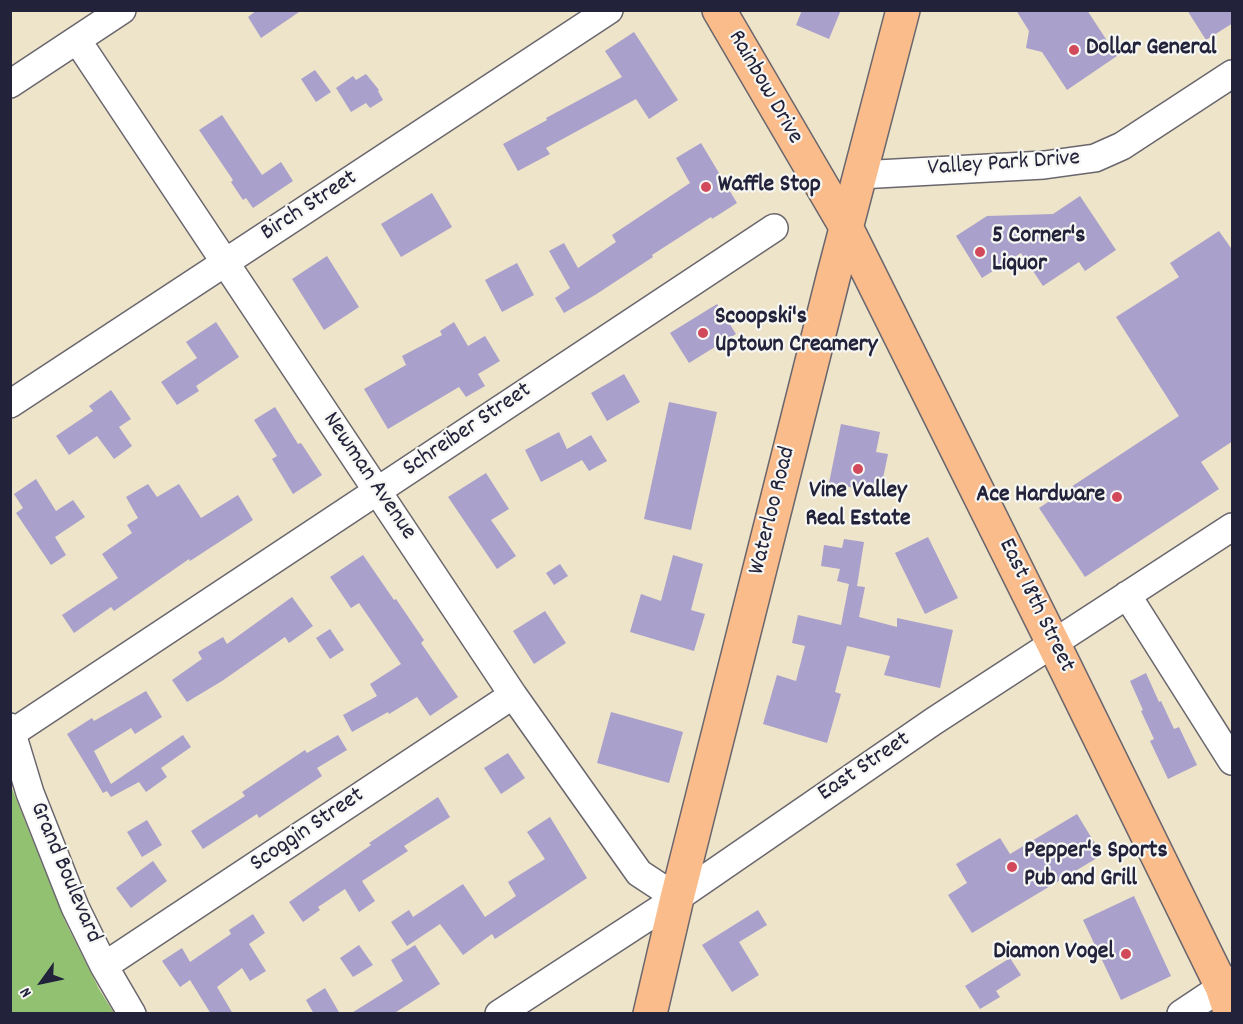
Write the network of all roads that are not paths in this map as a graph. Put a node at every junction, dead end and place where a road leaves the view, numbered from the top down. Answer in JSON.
{"nodes":[{"id":1,"x":122,"y":10,"type":"edge"},
{"id":2,"x":609,"y":10,"type":"edge"},
{"id":3,"x":719,"y":10,"type":"edge"},
{"id":4,"x":903,"y":10,"type":"edge"},
{"id":5,"x":77,"y":40,"type":"junction"},
{"id":6,"x":1233,"y":74,"type":"edge"},
{"id":7,"x":10,"y":84,"type":"edge"},
{"id":8,"x":859,"y":175,"type":"junction"},
{"id":9,"x":846,"y":227,"type":"junction"},
{"id":10,"x":774,"y":228,"type":"dead end"},
{"id":11,"x":226,"y":263,"type":"junction"},
{"id":12,"x":10,"y":404,"type":"edge"},
{"id":13,"x":377,"y":491,"type":"junction"},
{"id":14,"x":1233,"y":527,"type":"edge"},
{"id":15,"x":1127,"y":595,"type":"junction"},
{"id":16,"x":1053,"y":643,"type":"junction"},
{"id":17,"x":513,"y":695,"type":"junction"},
{"id":18,"x":11,"y":730,"type":"edge"},
{"id":19,"x":1233,"y":761,"type":"edge"},
{"id":20,"x":677,"y":898,"type":"junction"},
{"id":21,"x":104,"y":966,"type":"junction"},
{"id":22,"x":1229,"y":995,"type":"edge"},
{"id":23,"x":132,"y":1014,"type":"edge"},
{"id":24,"x":499,"y":1014,"type":"edge"},
{"id":25,"x":650,"y":1014,"type":"edge"},
{"id":26,"x":1181,"y":1014,"type":"edge"}],
"edges":[{"from":1,"to":5,"type":"street"},
{"from":2,"to":11,"type":"street","name":"Birch Street"},
{"from":3,"to":9,"type":"main road","name":"Rainbow Drive"},
{"from":4,"to":8,"type":"main road","name":"Waterloo Road"},
{"from":5,"to":7,"type":"street"},
{"from":5,"to":11,"type":"street","name":"Newman Avenue"},
{"from":6,"to":8,"type":"street","name":"Valley Park Drive"},
{"from":8,"to":9,"type":"main road","name":"Waterloo Road"},
{"from":9,"to":16,"type":"main road","name":"East 18th Street"},
{"from":9,"to":20,"type":"main road","name":"Waterloo Road"},
{"from":10,"to":13,"type":"street","name":"Schreiber Street"},
{"from":11,"to":12,"type":"street","name":"Birch Street"},
{"from":11,"to":13,"type":"street","name":"Newman Avenue"},
{"from":13,"to":17,"type":"street","name":"Newman Avenue"},
{"from":13,"to":18,"type":"street","name":"Schreiber Street"},
{"from":14,"to":15,"type":"street","name":"East Street"},
{"from":15,"to":16,"type":"street","name":"East Street"},
{"from":15,"to":19,"type":"street"},
{"from":16,"to":20,"type":"street","name":"East Street"},
{"from":16,"to":22,"type":"main road","name":"East 18th Street"},
{"from":17,"to":20,"type":"street","name":"Newman Avenue"},
{"from":17,"to":21,"type":"street","name":"Scoggin Street"},
{"from":18,"to":21,"type":"street","name":"Grand Boulevard"},
{"from":20,"to":24,"type":"street","name":"East Street"},
{"from":20,"to":25,"type":"main road","name":"Waterloo Road"},
{"from":21,"to":23,"type":"street","name":"Grand Boulevard"},
{"from":22,"to":26,"type":"street"}]}
